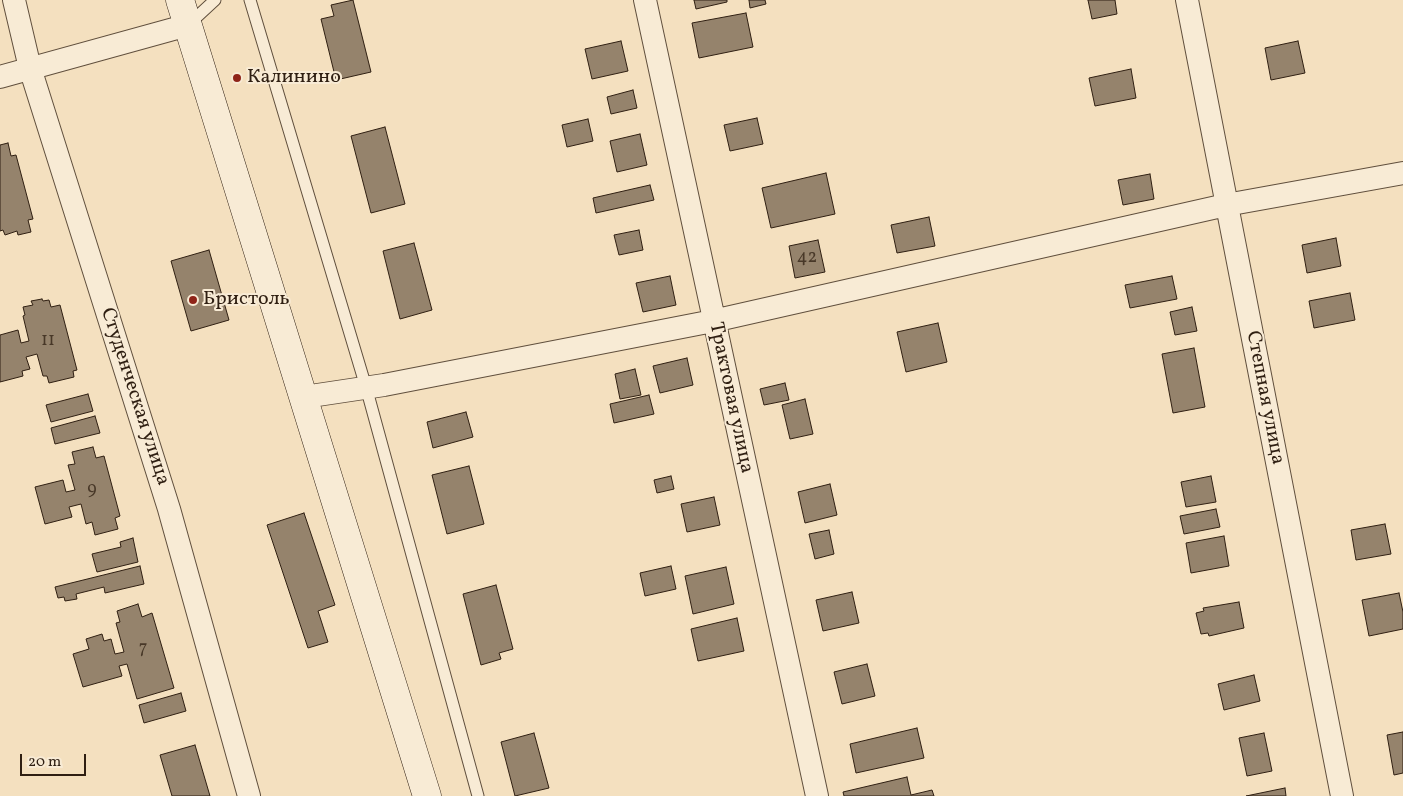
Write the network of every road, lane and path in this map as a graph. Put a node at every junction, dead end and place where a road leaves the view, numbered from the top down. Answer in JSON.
{"nodes":[{"id":1,"x":14,"y":0,"type":"edge"},
{"id":2,"x":215,"y":0,"type":"edge"},
{"id":3,"x":250,"y":0,"type":"edge"},
{"id":4,"x":645,"y":0,"type":"edge"},
{"id":5,"x":1187,"y":0,"type":"edge"},
{"id":6,"x":184,"y":12,"type":"edge"},
{"id":7,"x":30,"y":68,"type":"junction"},
{"id":8,"x":0,"y":77,"type":"edge"},
{"id":9,"x":1403,"y":173,"type":"edge"},
{"id":10,"x":1226,"y":205,"type":"junction"},
{"id":11,"x":713,"y":321,"type":"junction"},
{"id":12,"x":366,"y":387,"type":"junction"},
{"id":13,"x":304,"y":397,"type":"junction"},
{"id":14,"x":248,"y":796,"type":"edge"},
{"id":15,"x":427,"y":796,"type":"edge"},
{"id":16,"x":478,"y":796,"type":"edge"},
{"id":17,"x":816,"y":796,"type":"edge"},
{"id":18,"x":1342,"y":796,"type":"edge"}],
"edges":[{"from":1,"to":7,"type":"street","name":"Студенческая улица"},
{"from":2,"to":6,"type":"lane"},
{"from":3,"to":12,"type":"lane"},
{"from":4,"to":11,"type":"street","name":"Трактовая улица"},
{"from":5,"to":10,"type":"street","name":"Степная улица"},
{"from":6,"to":7,"type":"street"},
{"from":6,"to":13,"type":"main road"},
{"from":7,"to":8,"type":"street"},
{"from":7,"to":14,"type":"street","name":"Студенческая улица"},
{"from":9,"to":10,"type":"street"},
{"from":10,"to":11,"type":"street"},
{"from":10,"to":18,"type":"street","name":"Степная улица"},
{"from":11,"to":12,"type":"street"},
{"from":11,"to":17,"type":"street","name":"Трактовая улица"},
{"from":12,"to":13,"type":"street"},
{"from":12,"to":16,"type":"lane"},
{"from":13,"to":15,"type":"main road"}]}
